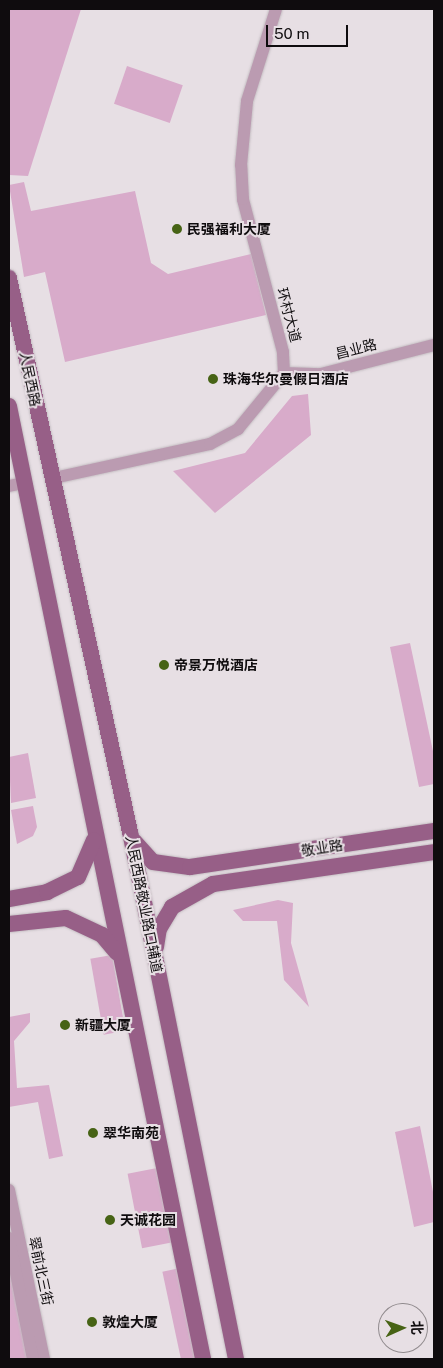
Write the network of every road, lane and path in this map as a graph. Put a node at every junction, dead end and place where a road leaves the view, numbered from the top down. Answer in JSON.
{"nodes":[{"id":1,"x":276,"y":9,"type":"edge"},
{"id":2,"x":9,"y":278,"type":"edge"},
{"id":3,"x":434,"y":344,"type":"edge"},
{"id":4,"x":284,"y":373,"type":"junction"},
{"id":5,"x":9,"y":406,"type":"edge"},
{"id":6,"x":45,"y":450,"type":"joint"},
{"id":7,"x":54,"y":478,"type":"junction"},
{"id":8,"x":16,"y":484,"type":"edge"},
{"id":9,"x":434,"y":831,"type":"edge"},
{"id":10,"x":130,"y":832,"type":"junction"},
{"id":11,"x":95,"y":836,"type":"junction"},
{"id":12,"x":434,"y":852,"type":"edge"},
{"id":13,"x":9,"y":899,"type":"edge"},
{"id":14,"x":9,"y":924,"type":"edge"},
{"id":15,"x":155,"y":958,"type":"junction"},
{"id":16,"x":121,"y":964,"type":"junction"},
{"id":17,"x":9,"y":1190,"type":"edge"},
{"id":18,"x":9,"y":1238,"type":"edge"},
{"id":19,"x":33,"y":1359,"type":"edge"},
{"id":20,"x":44,"y":1359,"type":"edge"},
{"id":21,"x":203,"y":1359,"type":"edge"},
{"id":22,"x":236,"y":1359,"type":"edge"}],
"edges":[{"from":1,"to":4,"type":"street","name":"环村大道"},
{"from":2,"to":6,"type":"main road","name":"人民西路"},
{"from":3,"to":4,"type":"street","name":"昌业路"},
{"from":4,"to":7,"type":"street"},
{"from":5,"to":8,"type":"main road","name":"人民西路"},
{"from":6,"to":7,"type":"main road","name":"人民西路敬业路口辅道"},
{"from":7,"to":10,"type":"main road","name":"人民西路敬业路口辅道"},
{"from":8,"to":11,"type":"main road"},
{"from":9,"to":10,"type":"main road","name":"敬业路"},
{"from":10,"to":15,"type":"main road","name":"人民西路敬业路口辅道"},
{"from":11,"to":13,"type":"main road"},
{"from":11,"to":16,"type":"main road"},
{"from":12,"to":15,"type":"main road","name":"敬业路"},
{"from":14,"to":16,"type":"main road"},
{"from":15,"to":22,"type":"main road","name":"人民西路敬业路口辅道"},
{"from":16,"to":21,"type":"main road"},
{"from":17,"to":20,"type":"street","name":"翠前北三街"},
{"from":18,"to":19,"type":"street","name":"翠前北三街"}]}
